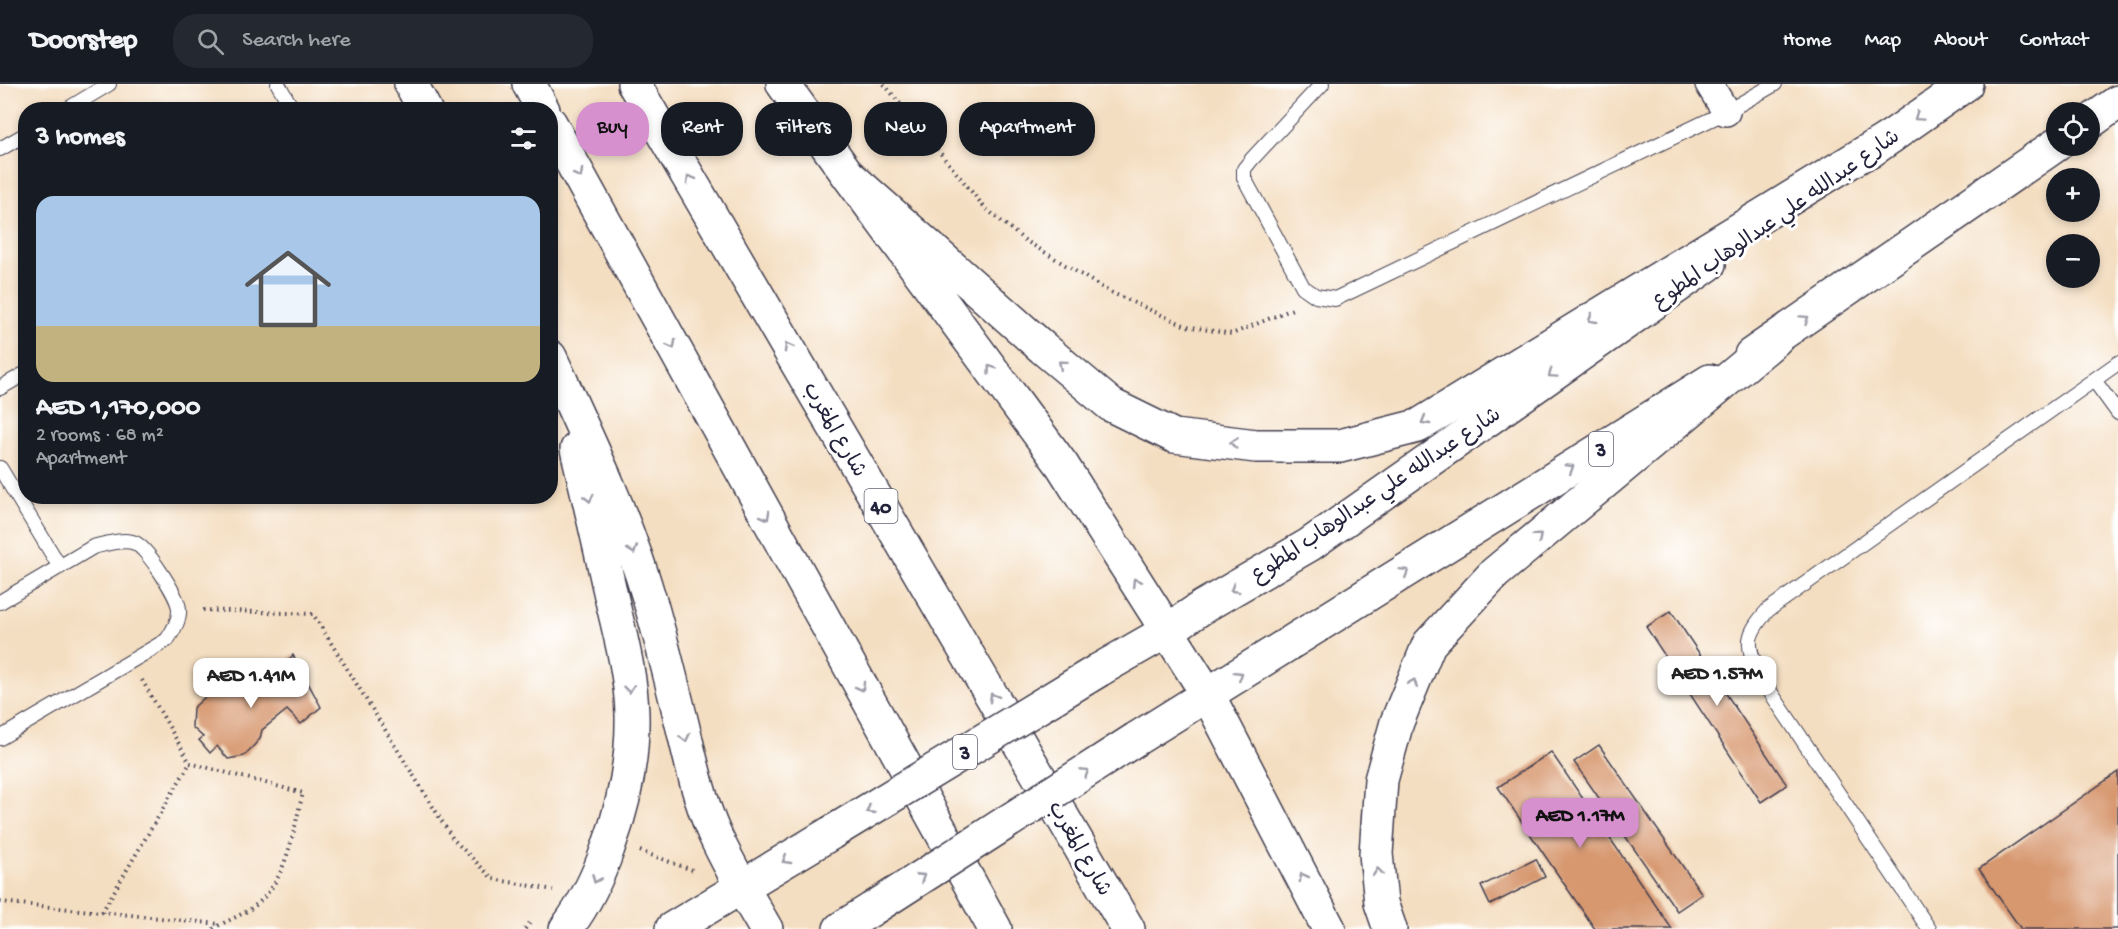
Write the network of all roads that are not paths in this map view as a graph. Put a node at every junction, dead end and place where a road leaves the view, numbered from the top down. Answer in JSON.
{"nodes":[{"id":1,"x":109,"y":84,"type":"edge"},
{"id":2,"x":278,"y":84,"type":"edge"},
{"id":3,"x":411,"y":84,"type":"edge"},
{"id":4,"x":529,"y":84,"type":"edge"},
{"id":5,"x":634,"y":84,"type":"edge"},
{"id":6,"x":783,"y":84,"type":"edge"},
{"id":7,"x":1322,"y":84,"type":"edge"},
{"id":8,"x":1709,"y":84,"type":"edge"},
{"id":9,"x":1775,"y":84,"type":"edge"},
{"id":10,"x":1966,"y":84,"type":"edge"},
{"id":11,"x":79,"y":102,"type":"edge"},
{"id":12,"x":288,"y":102,"type":"edge"},
{"id":13,"x":421,"y":102,"type":"edge"},
{"id":14,"x":539,"y":102,"type":"edge"},
{"id":15,"x":2118,"y":102,"type":"edge"},
{"id":16,"x":1726,"y":112,"type":"junction"},
{"id":17,"x":2100,"y":115,"type":"edge"},
{"id":18,"x":1892,"y":136,"type":"junction"},
{"id":19,"x":558,"y":137,"type":"edge"},
{"id":20,"x":18,"y":139,"type":"edge"},
{"id":21,"x":0,"y":149,"type":"edge"},
{"id":22,"x":2046,"y":152,"type":"edge"},
{"id":23,"x":848,"y":176,"type":"junction"},
{"id":24,"x":1774,"y":340,"type":"junction"},
{"id":25,"x":2118,"y":363,"type":"edge"},
{"id":26,"x":558,"y":373,"type":"edge"},
{"id":27,"x":558,"y":377,"type":"edge"},
{"id":28,"x":18,"y":378,"type":"edge"},
{"id":29,"x":2094,"y":380,"type":"junction"},
{"id":30,"x":0,"y":388,"type":"edge"},
{"id":31,"x":2118,"y":413,"type":"edge"},
{"id":32,"x":0,"y":468,"type":"edge"},
{"id":33,"x":18,"y":498,"type":"edge"},
{"id":34,"x":22,"y":504,"type":"edge"},
{"id":35,"x":60,"y":567,"type":"junction"},
{"id":36,"x":0,"y":602,"type":"edge"},
{"id":37,"x":1167,"y":631,"type":"junction"},
{"id":38,"x":1208,"y":695,"type":"junction"},
{"id":39,"x":0,"y":738,"type":"edge"},
{"id":40,"x":741,"y":887,"type":"junction"},
{"id":41,"x":566,"y":929,"type":"edge"},
{"id":42,"x":672,"y":929,"type":"edge"},
{"id":43,"x":766,"y":929,"type":"edge"},
{"id":44,"x":840,"y":929,"type":"edge"},
{"id":45,"x":995,"y":929,"type":"edge"},
{"id":46,"x":1128,"y":929,"type":"edge"},
{"id":47,"x":1329,"y":929,"type":"edge"},
{"id":48,"x":1390,"y":929,"type":"edge"},
{"id":49,"x":1929,"y":929,"type":"edge"}],
"edges":[{"from":1,"to":11,"type":"lane"},
{"from":2,"to":12,"type":"lane"},
{"from":3,"to":13,"type":"main road"},
{"from":4,"to":14,"type":"main road"},
{"from":46,"to":5,"type":"main road","name":"شارع المغرب","number":"40","one_way":true},
{"from":6,"to":23,"type":"main road"},
{"from":7,"to":16,"type":"lane"},
{"from":8,"to":16,"type":"street"},
{"from":9,"to":16,"type":"lane"},
{"from":10,"to":18,"type":"main road","name":"شارع عبدالله علي عبدالوهاب المطوع","number":"3","one_way":true},
{"from":15,"to":17,"type":"main road"},
{"from":18,"to":23,"type":"main road","one_way":true},
{"from":18,"to":37,"type":"main road","name":"شارع عبدالله علي عبدالوهاب المطوع","number":"3","one_way":true},
{"from":19,"to":45,"type":"main road","one_way":true},
{"from":20,"to":21,"type":"lane"},
{"from":24,"to":22,"type":"main road","number":"3","one_way":true},
{"from":37,"to":23,"type":"main road","one_way":true},
{"from":38,"to":24,"type":"main road","number":"3","one_way":true},
{"from":48,"to":24,"type":"main road","one_way":true},
{"from":25,"to":29,"type":"lane"},
{"from":26,"to":40,"type":"main road","one_way":true},
{"from":27,"to":41,"type":"main road","one_way":true},
{"from":28,"to":30,"type":"lane"},
{"from":29,"to":31,"type":"lane"},
{"from":29,"to":49,"type":"lane"},
{"from":32,"to":33,"type":"lane"},
{"from":34,"to":35,"type":"lane"},
{"from":35,"to":36,"type":"lane"},
{"from":35,"to":39,"type":"lane"},
{"from":37,"to":38,"type":"main road"},
{"from":37,"to":40,"type":"main road","name":"شارع عبدالله علي عبدالوهاب المطوع","number":"3","one_way":true,"bridge":true},
{"from":44,"to":38,"type":"main road","number":"3","one_way":true,"bridge":true},
{"from":47,"to":38,"type":"main road","one_way":true},
{"from":40,"to":42,"type":"main road","name":"شارع عبدالله علي عبدالوهاب المطوع","number":"3"},
{"from":40,"to":43,"type":"main road"}]}
